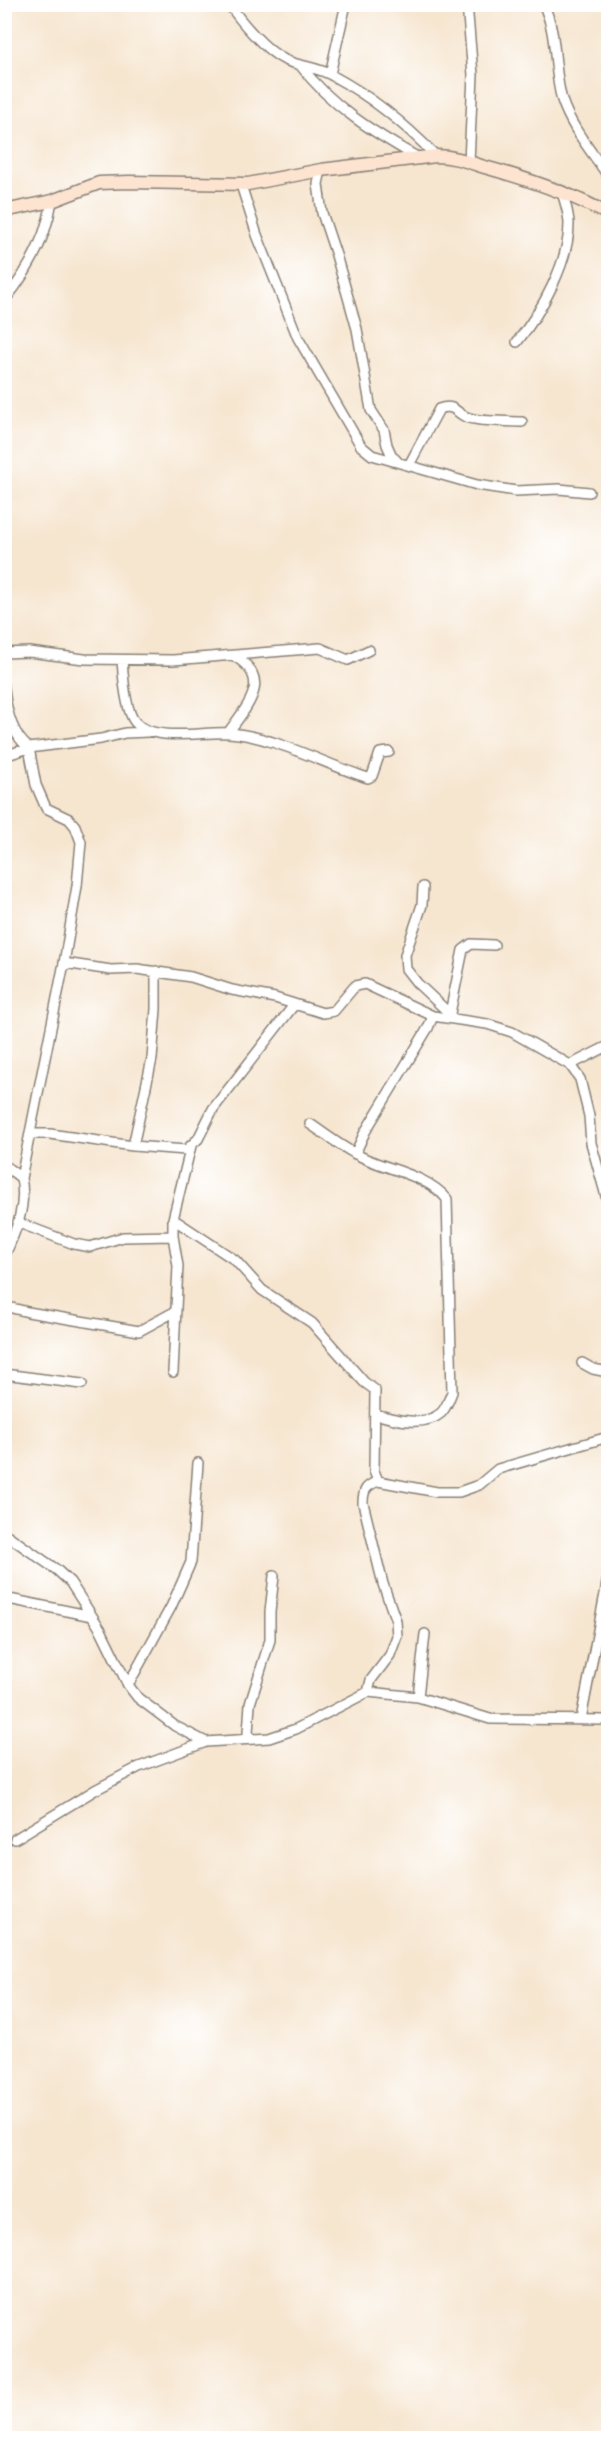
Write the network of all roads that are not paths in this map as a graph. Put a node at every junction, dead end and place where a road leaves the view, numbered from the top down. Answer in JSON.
{"nodes":[{"id":1,"x":229,"y":4,"type":"edge"},
{"id":2,"x":346,"y":4,"type":"edge"},
{"id":3,"x":467,"y":4,"type":"edge"},
{"id":4,"x":543,"y":4,"type":"edge"},
{"id":5,"x":300,"y":65,"type":"junction"},
{"id":6,"x":330,"y":74,"type":"junction"},
{"id":7,"x":436,"y":156,"type":"junction"},
{"id":8,"x":417,"y":157,"type":"junction"},
{"id":9,"x":469,"y":162,"type":"junction"},
{"id":10,"x":321,"y":170,"type":"junction"},
{"id":11,"x":609,"y":176,"type":"edge"},
{"id":12,"x":241,"y":185,"type":"junction"},
{"id":13,"x":562,"y":192,"type":"junction"},
{"id":14,"x":52,"y":201,"type":"junction"},
{"id":15,"x":4,"y":211,"type":"edge"},
{"id":16,"x":609,"y":214,"type":"edge"},
{"id":17,"x":4,"y":301,"type":"edge"},
{"id":18,"x":517,"y":342,"type":"dead end"},
{"id":19,"x":522,"y":422,"type":"dead end"},
{"id":20,"x":399,"y":462,"type":"junction"},
{"id":21,"x":409,"y":465,"type":"junction"},
{"id":22,"x":588,"y":492,"type":"dead end"},
{"id":23,"x":369,"y":650,"type":"dead end"},
{"id":24,"x":4,"y":653,"type":"edge"},
{"id":25,"x":234,"y":656,"type":"junction"},
{"id":26,"x":122,"y":660,"type":"junction"},
{"id":27,"x":4,"y":688,"type":"edge"},
{"id":28,"x":148,"y":732,"type":"junction"},
{"id":29,"x":228,"y":733,"type":"junction"},
{"id":30,"x":29,"y":748,"type":"junction"},
{"id":31,"x":389,"y":752,"type":"dead end"},
{"id":32,"x":4,"y":756,"type":"edge"},
{"id":33,"x":423,"y":887,"type":"dead end"},
{"id":34,"x":494,"y":945,"type":"dead end"},
{"id":35,"x":64,"y":963,"type":"junction"},
{"id":36,"x":156,"y":972,"type":"junction"},
{"id":37,"x":294,"y":1005,"type":"junction"},
{"id":38,"x":433,"y":1016,"type":"junction"},
{"id":39,"x":449,"y":1016,"type":"junction"},
{"id":40,"x":606,"y":1047,"type":"dead end"},
{"id":41,"x":570,"y":1065,"type":"junction"},
{"id":42,"x":310,"y":1124,"type":"dead end"},
{"id":43,"x":31,"y":1134,"type":"junction"},
{"id":44,"x":133,"y":1146,"type":"junction"},
{"id":45,"x":191,"y":1146,"type":"junction"},
{"id":46,"x":355,"y":1154,"type":"junction"},
{"id":47,"x":4,"y":1165,"type":"edge"},
{"id":48,"x":21,"y":1178,"type":"junction"},
{"id":49,"x":609,"y":1203,"type":"edge"},
{"id":50,"x":173,"y":1219,"type":"junction"},
{"id":51,"x":19,"y":1223,"type":"junction"},
{"id":52,"x":172,"y":1236,"type":"junction"},
{"id":53,"x":4,"y":1257,"type":"edge"},
{"id":54,"x":4,"y":1306,"type":"edge"},
{"id":55,"x":176,"y":1311,"type":"junction"},
{"id":56,"x":582,"y":1363,"type":"dead end"},
{"id":57,"x":609,"y":1371,"type":"edge"},
{"id":58,"x":173,"y":1372,"type":"dead end"},
{"id":59,"x":4,"y":1374,"type":"edge"},
{"id":60,"x":82,"y":1384,"type":"dead end"},
{"id":61,"x":376,"y":1414,"type":"junction"},
{"id":62,"x":609,"y":1437,"type":"edge"},
{"id":63,"x":198,"y":1463,"type":"dead end"},
{"id":64,"x":378,"y":1481,"type":"junction"},
{"id":65,"x":4,"y":1533,"type":"edge"},
{"id":66,"x":274,"y":1576,"type":"dead end"},
{"id":67,"x":609,"y":1578,"type":"edge"},
{"id":68,"x":4,"y":1598,"type":"edge"},
{"id":69,"x":93,"y":1616,"type":"junction"},
{"id":70,"x":424,"y":1634,"type":"dead end"},
{"id":71,"x":128,"y":1685,"type":"junction"},
{"id":72,"x":368,"y":1692,"type":"junction"},
{"id":73,"x":418,"y":1697,"type":"junction"},
{"id":74,"x":581,"y":1719,"type":"junction"},
{"id":75,"x":609,"y":1720,"type":"edge"},
{"id":76,"x":251,"y":1739,"type":"junction"},
{"id":77,"x":206,"y":1742,"type":"junction"},
{"id":78,"x":15,"y":1839,"type":"dead end"}],
"edges":[{"from":1,"to":5,"type":"street"},
{"from":2,"to":6,"type":"street"},
{"from":3,"to":9,"type":"street"},
{"from":4,"to":11,"type":"street"},
{"from":5,"to":6,"type":"street"},
{"from":5,"to":8,"type":"street"},
{"from":6,"to":7,"type":"street"},
{"from":7,"to":8,"type":"street"},
{"from":7,"to":9,"type":"street"},
{"from":8,"to":10,"type":"street"},
{"from":9,"to":13,"type":"street"},
{"from":10,"to":12,"type":"street"},
{"from":10,"to":20,"type":"street"},
{"from":12,"to":14,"type":"street"},
{"from":12,"to":20,"type":"street"},
{"from":13,"to":16,"type":"street"},
{"from":13,"to":18,"type":"street"},
{"from":14,"to":15,"type":"street"},
{"from":14,"to":17,"type":"street"},
{"from":19,"to":21,"type":"street"},
{"from":20,"to":21,"type":"street"},
{"from":21,"to":22,"type":"street"},
{"from":23,"to":25,"type":"street"},
{"from":24,"to":26,"type":"street"},
{"from":25,"to":26,"type":"street"},
{"from":25,"to":29,"type":"street"},
{"from":26,"to":28,"type":"street"},
{"from":27,"to":30,"type":"street"},
{"from":28,"to":29,"type":"street"},
{"from":28,"to":30,"type":"street"},
{"from":29,"to":31,"type":"street"},
{"from":30,"to":32,"type":"street"},
{"from":30,"to":35,"type":"street"},
{"from":33,"to":39,"type":"street"},
{"from":34,"to":39,"type":"street"},
{"from":35,"to":36,"type":"street"},
{"from":35,"to":43,"type":"street"},
{"from":36,"to":37,"type":"street"},
{"from":36,"to":44,"type":"street"},
{"from":37,"to":38,"type":"street"},
{"from":37,"to":45,"type":"street"},
{"from":38,"to":39,"type":"street"},
{"from":38,"to":46,"type":"street"},
{"from":39,"to":41,"type":"street"},
{"from":40,"to":41,"type":"street"},
{"from":41,"to":49,"type":"street"},
{"from":42,"to":46,"type":"street"},
{"from":43,"to":44,"type":"street"},
{"from":43,"to":48,"type":"street"},
{"from":44,"to":45,"type":"street"},
{"from":45,"to":50,"type":"street"},
{"from":46,"to":61,"type":"street"},
{"from":47,"to":48,"type":"street"},
{"from":48,"to":51,"type":"street"},
{"from":50,"to":52,"type":"street"},
{"from":50,"to":61,"type":"street"},
{"from":51,"to":52,"type":"street"},
{"from":51,"to":53,"type":"street"},
{"from":52,"to":55,"type":"street"},
{"from":54,"to":55,"type":"street"},
{"from":55,"to":58,"type":"street"},
{"from":56,"to":57,"type":"street"},
{"from":59,"to":60,"type":"street"},
{"from":61,"to":64,"type":"street"},
{"from":62,"to":64,"type":"street"},
{"from":63,"to":71,"type":"street"},
{"from":64,"to":72,"type":"street"},
{"from":65,"to":69,"type":"street"},
{"from":66,"to":76,"type":"street"},
{"from":67,"to":74,"type":"street"},
{"from":68,"to":69,"type":"street"},
{"from":69,"to":71,"type":"street"},
{"from":70,"to":73,"type":"street"},
{"from":71,"to":77,"type":"street"},
{"from":72,"to":73,"type":"street"},
{"from":72,"to":76,"type":"street"},
{"from":73,"to":74,"type":"street"},
{"from":74,"to":75,"type":"street"},
{"from":76,"to":77,"type":"street"},
{"from":77,"to":78,"type":"street"}]}
